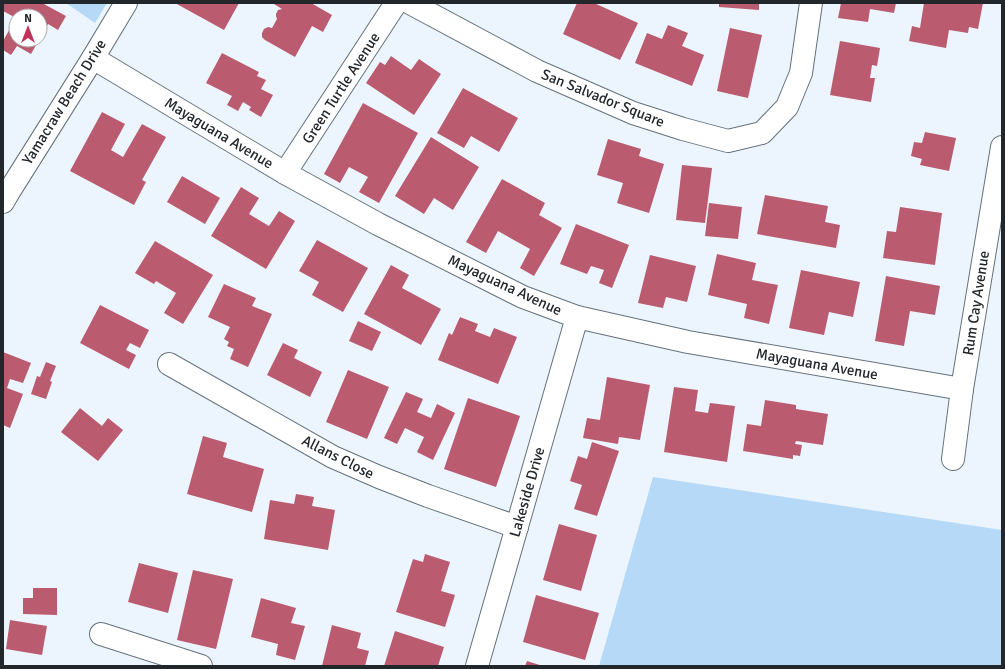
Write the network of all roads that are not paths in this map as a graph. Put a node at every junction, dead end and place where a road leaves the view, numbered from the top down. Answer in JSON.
{"nodes":[{"id":1,"x":126,"y":3,"type":"edge"},
{"id":2,"x":396,"y":3,"type":"edge"},
{"id":3,"x":410,"y":3,"type":"edge"},
{"id":4,"x":811,"y":3,"type":"edge"},
{"id":5,"x":93,"y":58,"type":"junction"},
{"id":6,"x":1002,"y":147,"type":"edge"},
{"id":7,"x":286,"y":173,"type":"junction"},
{"id":8,"x":5,"y":193,"type":"edge"},
{"id":9,"x":577,"y":317,"type":"junction"},
{"id":10,"x":169,"y":364,"type":"dead end"},
{"id":11,"x":962,"y":389,"type":"junction"},
{"id":12,"x":953,"y":459,"type":"dead end"},
{"id":13,"x":517,"y":527,"type":"junction"},
{"id":14,"x":101,"y":634,"type":"dead end"},
{"id":15,"x":201,"y":666,"type":"edge"},
{"id":16,"x":478,"y":666,"type":"edge"}],
"edges":[{"from":1,"to":5,"type":"street","name":"Yamacraw Beach Drive"},
{"from":2,"to":7,"type":"street","name":"Green Turtle Avenue"},
{"from":3,"to":4,"type":"street","name":"San Salvador Square"},
{"from":5,"to":7,"type":"street","name":"Mayaguana Avenue"},
{"from":5,"to":8,"type":"street","name":"Yamacraw Beach Drive"},
{"from":6,"to":11,"type":"street","name":"Rum Cay Avenue"},
{"from":7,"to":9,"type":"street","name":"Mayaguana Avenue"},
{"from":9,"to":11,"type":"street","name":"Mayaguana Avenue"},
{"from":9,"to":13,"type":"street","name":"Lakeside Drive"},
{"from":10,"to":13,"type":"street","name":"Allans Close"},
{"from":11,"to":12,"type":"street","name":"Rum Cay Avenue"},
{"from":13,"to":16,"type":"street","name":"Lakeside Drive"},
{"from":14,"to":15,"type":"street"}]}
